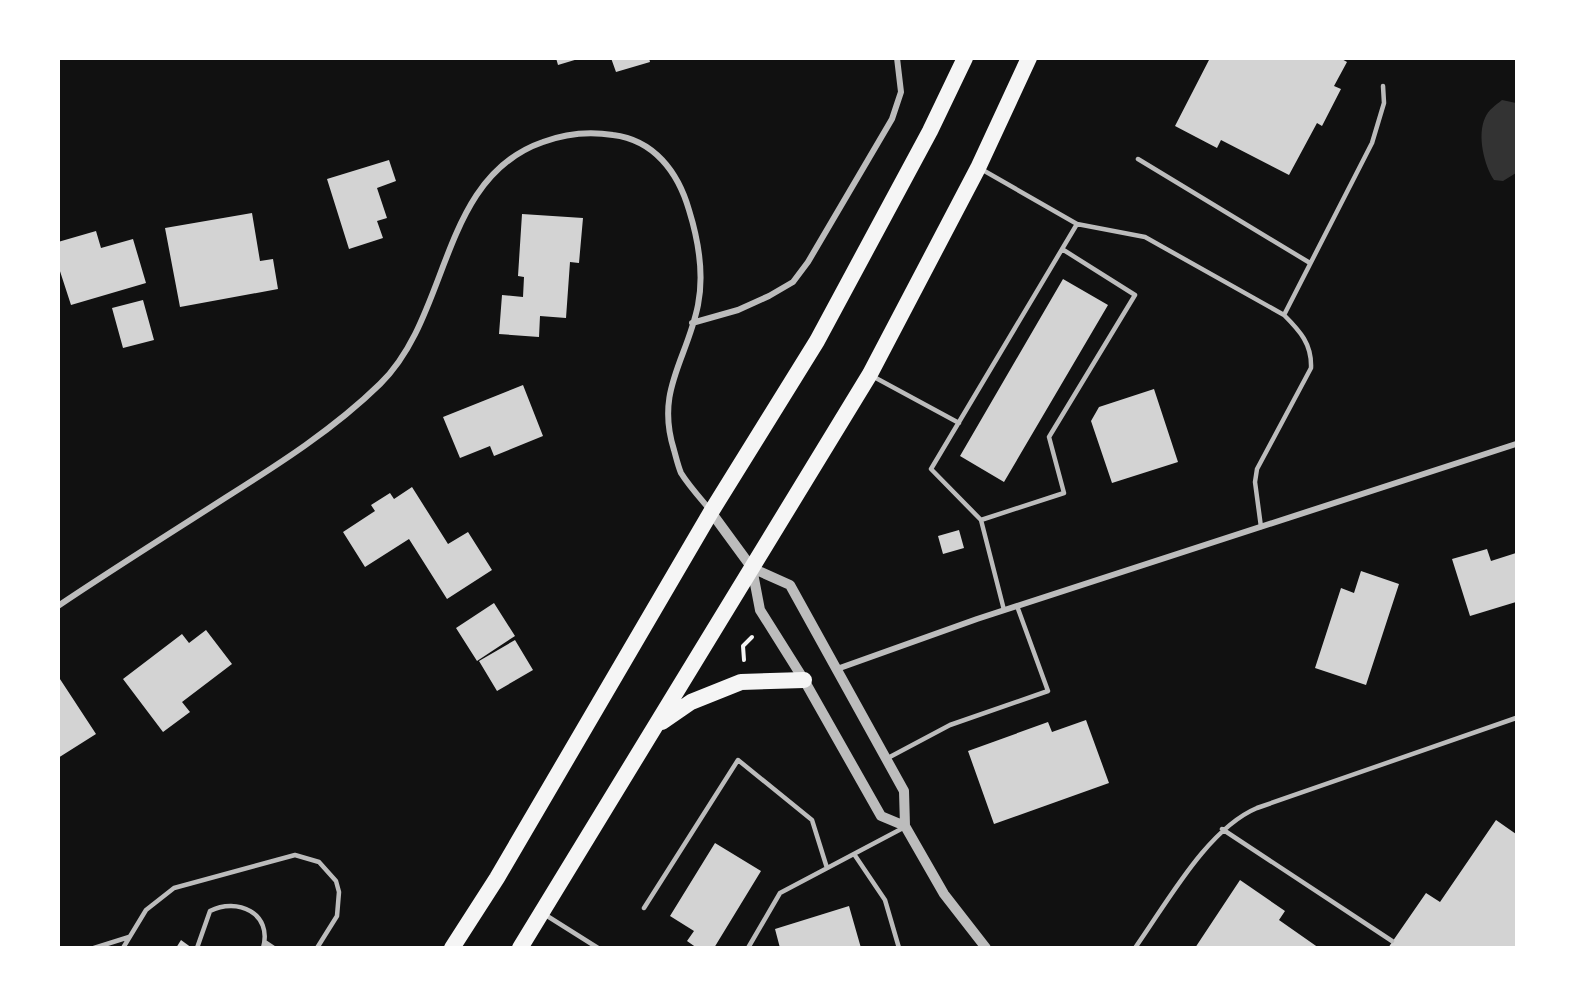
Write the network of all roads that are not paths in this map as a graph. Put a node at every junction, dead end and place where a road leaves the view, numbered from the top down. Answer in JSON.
{"nodes":[{"id":1,"x":897,"y":58,"type":"edge"},
{"id":2,"x":965,"y":58,"type":"edge"},
{"id":3,"x":1029,"y":58,"type":"edge"},
{"id":4,"x":1383,"y":86,"type":"dead end"},
{"id":5,"x":1138,"y":159,"type":"dead end"},
{"id":6,"x":978,"y":168,"type":"junction"},
{"id":7,"x":1077,"y":224,"type":"junction"},
{"id":8,"x":1062,"y":249,"type":"junction"},
{"id":9,"x":1310,"y":263,"type":"junction"},
{"id":10,"x":1284,"y":315,"type":"junction"},
{"id":11,"x":692,"y":323,"type":"junction"},
{"id":12,"x":870,"y":374,"type":"junction"},
{"id":13,"x":959,"y":423,"type":"junction"},
{"id":14,"x":1516,"y":444,"type":"edge"},
{"id":15,"x":711,"y":512,"type":"junction"},
{"id":16,"x":981,"y":520,"type":"junction"},
{"id":17,"x":1261,"y":527,"type":"junction"},
{"id":18,"x":752,"y":568,"type":"junction"},
{"id":19,"x":58,"y":606,"type":"edge"},
{"id":20,"x":1017,"y":606,"type":"junction"},
{"id":21,"x":1004,"y":610,"type":"junction"},
{"id":22,"x":837,"y":669,"type":"junction"},
{"id":23,"x":804,"y":680,"type":"junction"},
{"id":24,"x":1516,"y":718,"type":"edge"},
{"id":25,"x":659,"y":724,"type":"junction"},
{"id":26,"x":886,"y":759,"type":"junction"},
{"id":27,"x":905,"y":826,"type":"junction"},
{"id":28,"x":1222,"y":829,"type":"junction"},
{"id":29,"x":854,"y":854,"type":"junction"},
{"id":30,"x":827,"y":868,"type":"junction"},
{"id":31,"x":644,"y":908,"type":"dead end"},
{"id":32,"x":541,"y":913,"type":"junction"},
{"id":33,"x":129,"y":937,"type":"junction"},
{"id":34,"x":1392,"y":941,"type":"dead end"},
{"id":35,"x":264,"y":945,"type":"edge"},
{"id":36,"x":94,"y":948,"type":"edge"},
{"id":37,"x":123,"y":948,"type":"edge"},
{"id":38,"x":198,"y":948,"type":"edge"},
{"id":39,"x":274,"y":948,"type":"edge"},
{"id":40,"x":317,"y":948,"type":"edge"},
{"id":41,"x":452,"y":948,"type":"edge"},
{"id":42,"x":520,"y":948,"type":"edge"},
{"id":43,"x":598,"y":948,"type":"edge"},
{"id":44,"x":748,"y":948,"type":"edge"},
{"id":45,"x":899,"y":948,"type":"edge"},
{"id":46,"x":986,"y":948,"type":"edge"},
{"id":47,"x":1135,"y":948,"type":"edge"}],
"edges":[{"from":1,"to":11,"type":"street"},
{"from":2,"to":15,"type":"highway"},
{"from":3,"to":6,"type":"highway"},
{"from":4,"to":9,"type":"lane"},
{"from":5,"to":9,"type":"lane"},
{"from":6,"to":7,"type":"lane"},
{"from":6,"to":12,"type":"highway"},
{"from":7,"to":8,"type":"lane"},
{"from":7,"to":10,"type":"lane"},
{"from":8,"to":13,"type":"lane"},
{"from":8,"to":16,"type":"lane"},
{"from":9,"to":10,"type":"lane"},
{"from":10,"to":17,"type":"lane"},
{"from":11,"to":15,"type":"street"},
{"from":11,"to":19,"type":"street"},
{"from":12,"to":13,"type":"lane"},
{"from":12,"to":18,"type":"highway"},
{"from":13,"to":16,"type":"lane"},
{"from":14,"to":17,"type":"street"},
{"from":15,"to":18,"type":"street"},
{"from":15,"to":41,"type":"highway"},
{"from":16,"to":21,"type":"lane"},
{"from":17,"to":20,"type":"street"},
{"from":18,"to":22,"type":"street"},
{"from":18,"to":23,"type":"street"},
{"from":18,"to":25,"type":"highway"},
{"from":20,"to":21,"type":"street"},
{"from":20,"to":26,"type":"lane"},
{"from":21,"to":22,"type":"street"},
{"from":22,"to":26,"type":"street"},
{"from":23,"to":25,"type":"highway"},
{"from":23,"to":27,"type":"street"},
{"from":24,"to":28,"type":"lane"},
{"from":25,"to":32,"type":"highway"},
{"from":26,"to":27,"type":"street"},
{"from":27,"to":29,"type":"lane"},
{"from":27,"to":46,"type":"street"},
{"from":28,"to":34,"type":"lane"},
{"from":28,"to":47,"type":"lane"},
{"from":29,"to":30,"type":"lane"},
{"from":29,"to":45,"type":"lane"},
{"from":30,"to":31,"type":"lane"},
{"from":30,"to":44,"type":"lane"},
{"from":32,"to":42,"type":"highway"},
{"from":32,"to":43,"type":"lane"},
{"from":33,"to":36,"type":"lane"},
{"from":33,"to":37,"type":"lane"},
{"from":33,"to":40,"type":"lane"},
{"from":35,"to":38,"type":"lane"},
{"from":35,"to":39,"type":"lane"}]}
